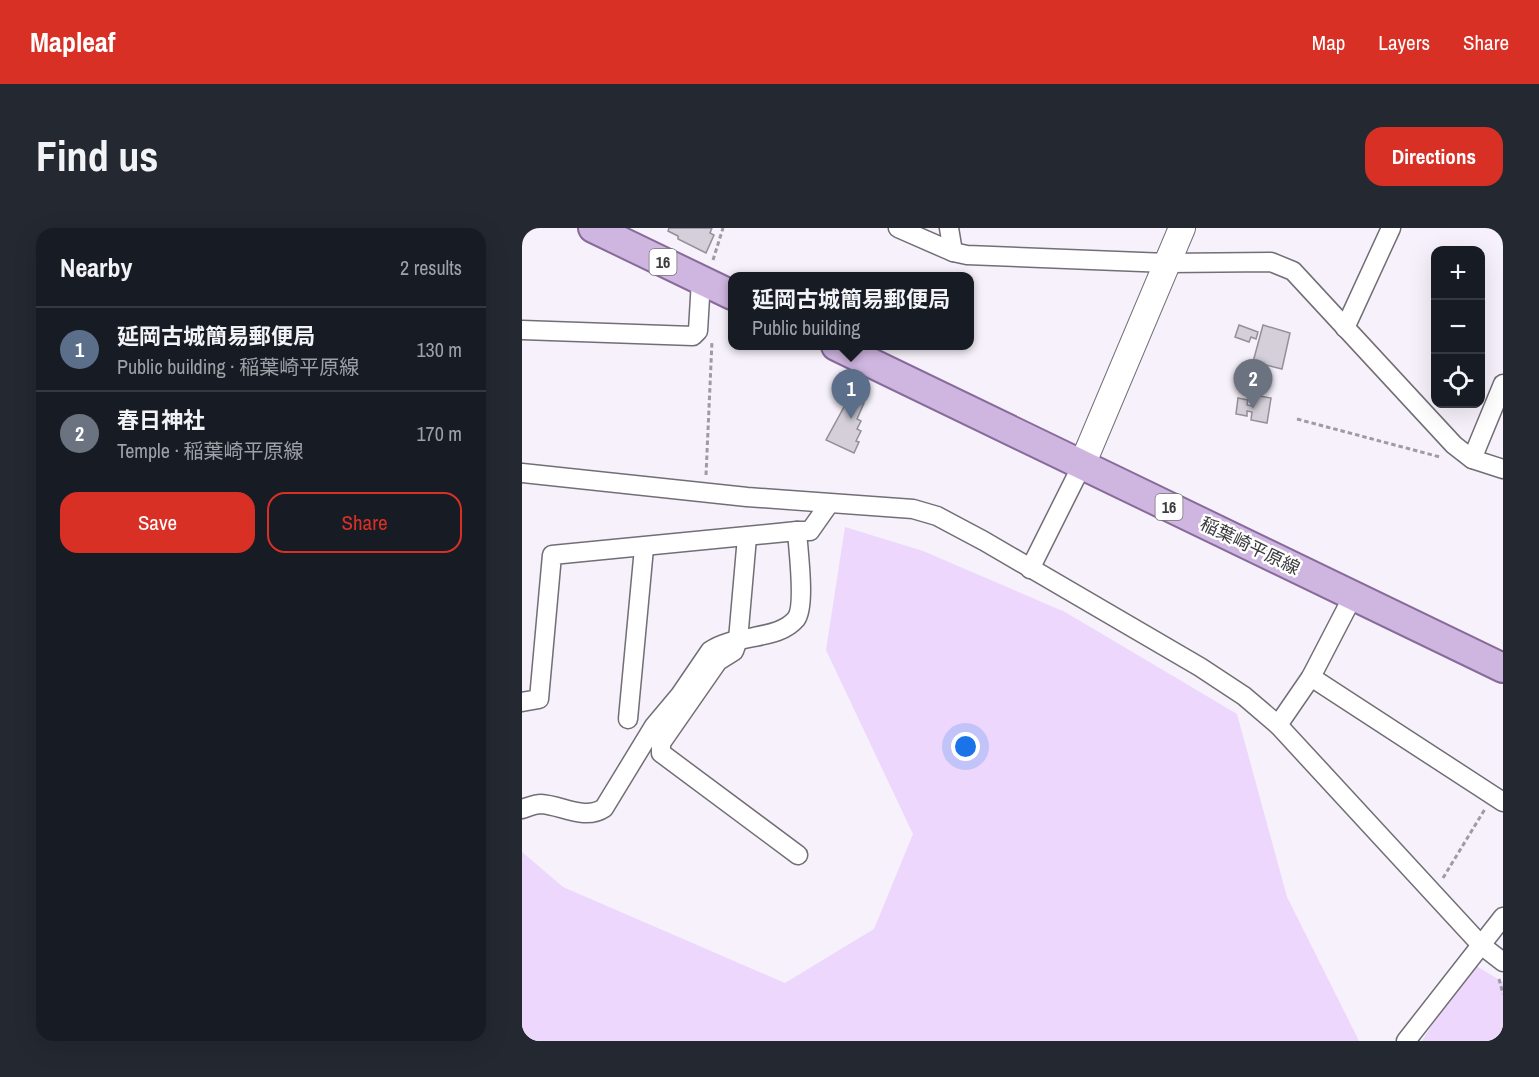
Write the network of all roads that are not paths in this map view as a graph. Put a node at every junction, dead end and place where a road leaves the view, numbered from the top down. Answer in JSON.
{"nodes":[{"id":1,"x":593,"y":228,"type":"edge"},
{"id":2,"x":898,"y":228,"type":"edge"},
{"id":3,"x":949,"y":228,"type":"edge"},
{"id":4,"x":1182,"y":228,"type":"edge"},
{"id":5,"x":1391,"y":228,"type":"edge"},
{"id":6,"x":953,"y":252,"type":"junction"},
{"id":7,"x":1167,"y":263,"type":"junction"},
{"id":8,"x":703,"y":281,"type":"junction"},
{"id":9,"x":728,"y":293,"type":"edge"},
{"id":10,"x":1345,"y":328,"type":"junction"},
{"id":11,"x":522,"y":330,"type":"edge"},
{"id":12,"x":846,"y":350,"type":"edge"},
{"id":13,"x":1503,"y":384,"type":"edge"},
{"id":14,"x":1472,"y":459,"type":"junction"},
{"id":15,"x":1082,"y":465,"type":"junction"},
{"id":16,"x":1503,"y":469,"type":"edge"},
{"id":17,"x":522,"y":473,"type":"edge"},
{"id":18,"x":828,"y":504,"type":"junction"},
{"id":19,"x":797,"y":531,"type":"junction"},
{"id":20,"x":747,"y":537,"type":"junction"},
{"id":21,"x":644,"y":548,"type":"junction"},
{"id":22,"x":1030,"y":569,"type":"junction"},
{"id":23,"x":1353,"y":596,"type":"junction"},
{"id":24,"x":738,"y":640,"type":"junction"},
{"id":25,"x":1503,"y":668,"type":"edge"},
{"id":26,"x":1311,"y":677,"type":"junction"},
{"id":27,"x":522,"y":702,"type":"edge"},
{"id":28,"x":628,"y":719,"type":"dead end"},
{"id":29,"x":1278,"y":725,"type":"junction"},
{"id":30,"x":1498,"y":799,"type":"edge"},
{"id":31,"x":522,"y":809,"type":"edge"},
{"id":32,"x":798,"y":855,"type":"dead end"},
{"id":33,"x":1503,"y":917,"type":"edge"},
{"id":34,"x":1481,"y":945,"type":"junction"},
{"id":35,"x":1503,"y":962,"type":"edge"},
{"id":36,"x":1406,"y":1041,"type":"edge"}],
"edges":[{"from":1,"to":8,"type":"main road","number":"16"},
{"from":2,"to":6,"type":"street"},
{"from":3,"to":6,"type":"street"},
{"from":4,"to":7,"type":"street"},
{"from":5,"to":10,"type":"street"},
{"from":6,"to":7,"type":"street"},
{"from":7,"to":10,"type":"street"},
{"from":7,"to":15,"type":"street"},
{"from":8,"to":9,"type":"main road","number":"16"},
{"from":8,"to":11,"type":"street"},
{"from":10,"to":14,"type":"street"},
{"from":12,"to":15,"type":"main road","name":"稲葉崎平原線","number":"16"},
{"from":13,"to":14,"type":"street"},
{"from":14,"to":16,"type":"street"},
{"from":15,"to":22,"type":"street"},
{"from":15,"to":23,"type":"main road","name":"稲葉崎平原線","number":"16"},
{"from":17,"to":18,"type":"street"},
{"from":18,"to":19,"type":"street"},
{"from":18,"to":22,"type":"street"},
{"from":19,"to":20,"type":"street"},
{"from":19,"to":24,"type":"street"},
{"from":20,"to":21,"type":"street"},
{"from":20,"to":24,"type":"street"},
{"from":21,"to":27,"type":"street"},
{"from":21,"to":28,"type":"street"},
{"from":22,"to":29,"type":"street"},
{"from":23,"to":25,"type":"main road","name":"稲葉崎平原線","number":"16"},
{"from":23,"to":26,"type":"street"},
{"from":24,"to":31,"type":"street"},
{"from":24,"to":32,"type":"street"},
{"from":26,"to":29,"type":"street"},
{"from":26,"to":30,"type":"street"},
{"from":29,"to":34,"type":"street"},
{"from":33,"to":34,"type":"street"},
{"from":34,"to":35,"type":"street"},
{"from":34,"to":36,"type":"street"}]}
